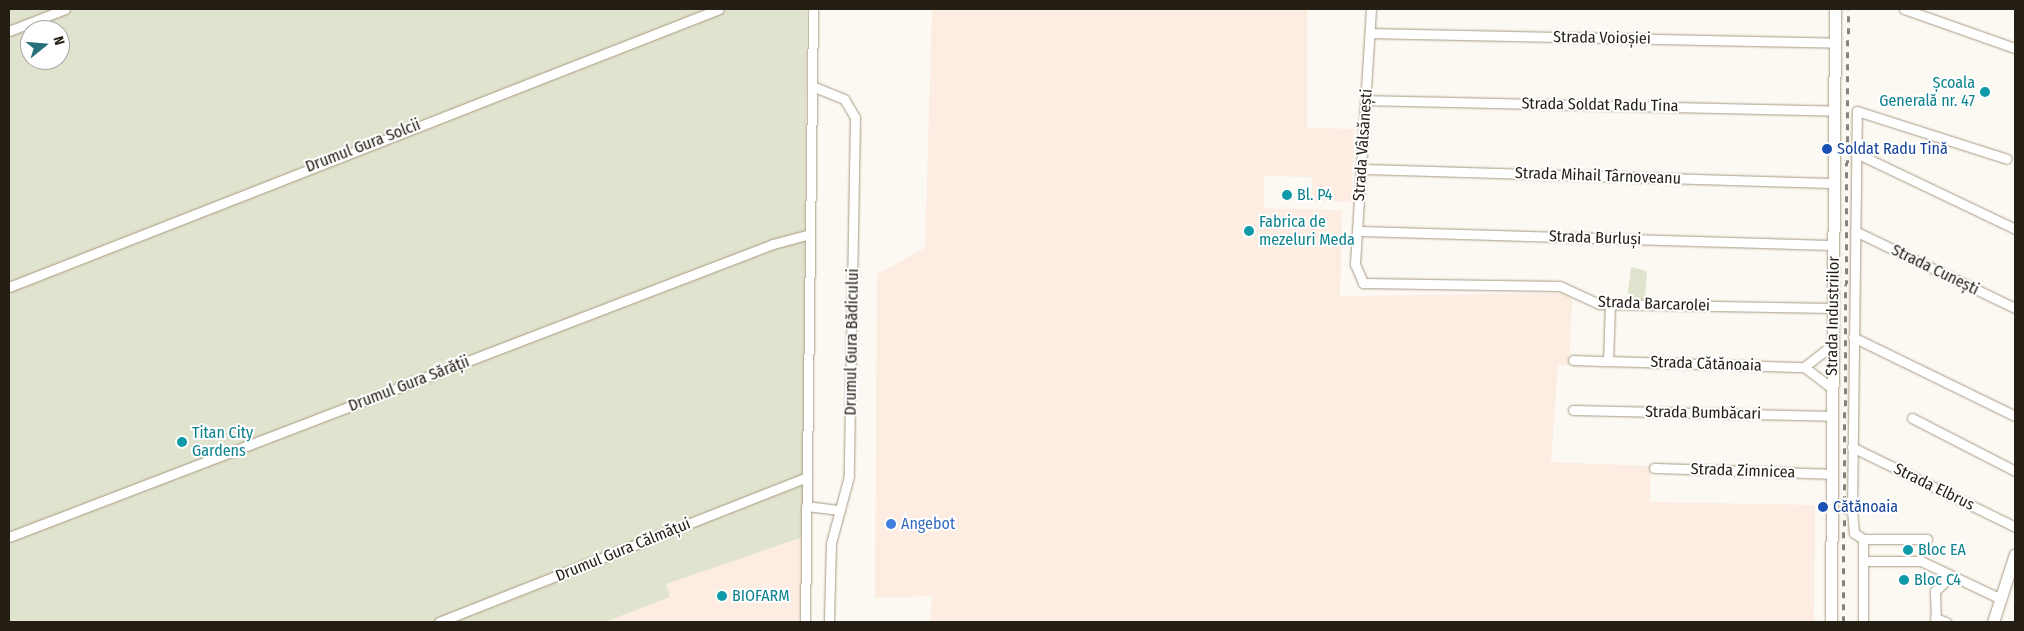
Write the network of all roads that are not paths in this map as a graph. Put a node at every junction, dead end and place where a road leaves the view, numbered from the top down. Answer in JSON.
{"nodes":[{"id":1,"x":65,"y":9,"type":"edge"},
{"id":2,"x":719,"y":9,"type":"edge"},
{"id":3,"x":813,"y":9,"type":"edge"},
{"id":4,"x":1371,"y":9,"type":"edge"},
{"id":5,"x":1835,"y":9,"type":"edge"},
{"id":6,"x":1904,"y":9,"type":"edge"},
{"id":7,"x":9,"y":31,"type":"edge"},
{"id":8,"x":1370,"y":32,"type":"junction"},
{"id":9,"x":1835,"y":44,"type":"junction"},
{"id":10,"x":2015,"y":48,"type":"edge"},
{"id":11,"x":812,"y":86,"type":"junction"},
{"id":12,"x":1366,"y":100,"type":"junction"},
{"id":13,"x":1834,"y":111,"type":"junction"},
{"id":14,"x":1856,"y":153,"type":"junction"},
{"id":15,"x":2008,"y":159,"type":"dead end"},
{"id":16,"x":1361,"y":169,"type":"junction"},
{"id":17,"x":1834,"y":183,"type":"junction"},
{"id":18,"x":2015,"y":229,"type":"edge"},
{"id":19,"x":1357,"y":231,"type":"junction"},
{"id":20,"x":1855,"y":231,"type":"junction"},
{"id":21,"x":810,"y":234,"type":"junction"},
{"id":22,"x":1834,"y":245,"type":"junction"},
{"id":23,"x":1361,"y":280,"type":"joint"},
{"id":24,"x":9,"y":287,"type":"edge"},
{"id":25,"x":1610,"y":304,"type":"junction"},
{"id":26,"x":1833,"y":308,"type":"junction"},
{"id":27,"x":2015,"y":308,"type":"edge"},
{"id":28,"x":1853,"y":337,"type":"junction"},
{"id":29,"x":1833,"y":344,"type":"junction"},
{"id":30,"x":1573,"y":360,"type":"dead end"},
{"id":31,"x":1608,"y":361,"type":"junction"},
{"id":32,"x":1804,"y":367,"type":"junction"},
{"id":33,"x":1832,"y":388,"type":"junction"},
{"id":34,"x":1573,"y":410,"type":"dead end"},
{"id":35,"x":1832,"y":416,"type":"junction"},
{"id":36,"x":2015,"y":416,"type":"edge"},
{"id":37,"x":1912,"y":418,"type":"dead end"},
{"id":38,"x":1852,"y":447,"type":"junction"},
{"id":39,"x":1654,"y":468,"type":"dead end"},
{"id":40,"x":2015,"y":471,"type":"edge"},
{"id":41,"x":1832,"y":474,"type":"junction"},
{"id":42,"x":807,"y":478,"type":"junction"},
{"id":43,"x":806,"y":506,"type":"junction"},
{"id":44,"x":840,"y":510,"type":"junction"},
{"id":45,"x":2015,"y":527,"type":"edge"},
{"id":46,"x":9,"y":537,"type":"edge"},
{"id":47,"x":1863,"y":539,"type":"junction"},
{"id":48,"x":1927,"y":539,"type":"dead end"},
{"id":49,"x":2015,"y":554,"type":"edge"},
{"id":50,"x":1863,"y":561,"type":"junction"},
{"id":51,"x":1950,"y":576,"type":"junction"},
{"id":52,"x":2001,"y":599,"type":"junction"},
{"id":53,"x":1936,"y":620,"type":"edge"},
{"id":54,"x":439,"y":622,"type":"edge"},
{"id":55,"x":805,"y":622,"type":"edge"},
{"id":56,"x":829,"y":622,"type":"edge"},
{"id":57,"x":1831,"y":622,"type":"edge"},
{"id":58,"x":1863,"y":622,"type":"edge"},
{"id":59,"x":1946,"y":622,"type":"edge"},
{"id":60,"x":1994,"y":622,"type":"edge"}],
"edges":[{"from":1,"to":7,"type":"street"},
{"from":2,"to":24,"type":"street","name":"Drumul Gura Solcii"},
{"from":3,"to":11,"type":"street"},
{"from":4,"to":8,"type":"street","name":"Strada Vâlsănești"},
{"from":5,"to":9,"type":"main road","name":"Strada Industriilor"},
{"from":6,"to":10,"type":"street"},
{"from":8,"to":9,"type":"street","name":"Strada Voioșiei"},
{"from":8,"to":12,"type":"street","name":"Strada Vâlsănești"},
{"from":9,"to":13,"type":"main road","name":"Strada Industriilor"},
{"from":11,"to":21,"type":"street"},
{"from":11,"to":44,"type":"street","name":"Drumul Gura Bădicului"},
{"from":12,"to":13,"type":"street","name":"Strada Soldat Radu Tina"},
{"from":12,"to":16,"type":"street","name":"Strada Vâlsănești"},
{"from":13,"to":17,"type":"main road","name":"Strada Industriilor"},
{"from":14,"to":15,"type":"street"},
{"from":14,"to":18,"type":"street"},
{"from":14,"to":20,"type":"street"},
{"from":16,"to":17,"type":"street","name":"Strada Mihail Târnoveanu"},
{"from":16,"to":19,"type":"street","name":"Strada Vâlsănești"},
{"from":17,"to":22,"type":"main road","name":"Strada Industriilor"},
{"from":19,"to":22,"type":"street","name":"Strada Burluși"},
{"from":19,"to":23,"type":"street","name":"Strada Vâlsănești"},
{"from":20,"to":27,"type":"street","name":"Strada Cunești"},
{"from":20,"to":28,"type":"street"},
{"from":21,"to":42,"type":"street"},
{"from":21,"to":46,"type":"street","name":"Drumul Gura Sărății"},
{"from":22,"to":26,"type":"main road","name":"Strada Industriilor"},
{"from":23,"to":25,"type":"street","name":"Strada Barcarolei"},
{"from":25,"to":26,"type":"street","name":"Strada Barcarolei"},
{"from":25,"to":31,"type":"street"},
{"from":26,"to":29,"type":"main road","name":"Strada Industriilor"},
{"from":28,"to":36,"type":"street"},
{"from":28,"to":38,"type":"street"},
{"from":29,"to":32,"type":"street"},
{"from":29,"to":33,"type":"main road","name":"Strada Industriilor"},
{"from":30,"to":31,"type":"street","name":"Strada Cătănoaia"},
{"from":31,"to":32,"type":"street","name":"Strada Cătănoaia"},
{"from":32,"to":33,"type":"street"},
{"from":33,"to":35,"type":"main road","name":"Strada Industriilor"},
{"from":34,"to":35,"type":"street","name":"Strada Bumbăcari"},
{"from":35,"to":41,"type":"main road","name":"Strada Industriilor"},
{"from":37,"to":40,"type":"street"},
{"from":38,"to":45,"type":"street","name":"Strada Elbrus"},
{"from":38,"to":47,"type":"street"},
{"from":39,"to":41,"type":"street","name":"Strada Zimnicea"},
{"from":41,"to":57,"type":"main road","name":"Strada Industriilor"},
{"from":42,"to":43,"type":"street"},
{"from":42,"to":54,"type":"street","name":"Drumul Gura Călmățui"},
{"from":43,"to":44,"type":"street"},
{"from":43,"to":55,"type":"street"},
{"from":44,"to":56,"type":"street","name":"Drumul Gura Bădicului"},
{"from":47,"to":48,"type":"street"},
{"from":47,"to":50,"type":"street"},
{"from":49,"to":52,"type":"main road"},
{"from":50,"to":51,"type":"street"},
{"from":50,"to":58,"type":"street"},
{"from":51,"to":52,"type":"street"},
{"from":51,"to":53,"type":"street"},
{"from":52,"to":60,"type":"main road"},
{"from":53,"to":59,"type":"street"}]}
